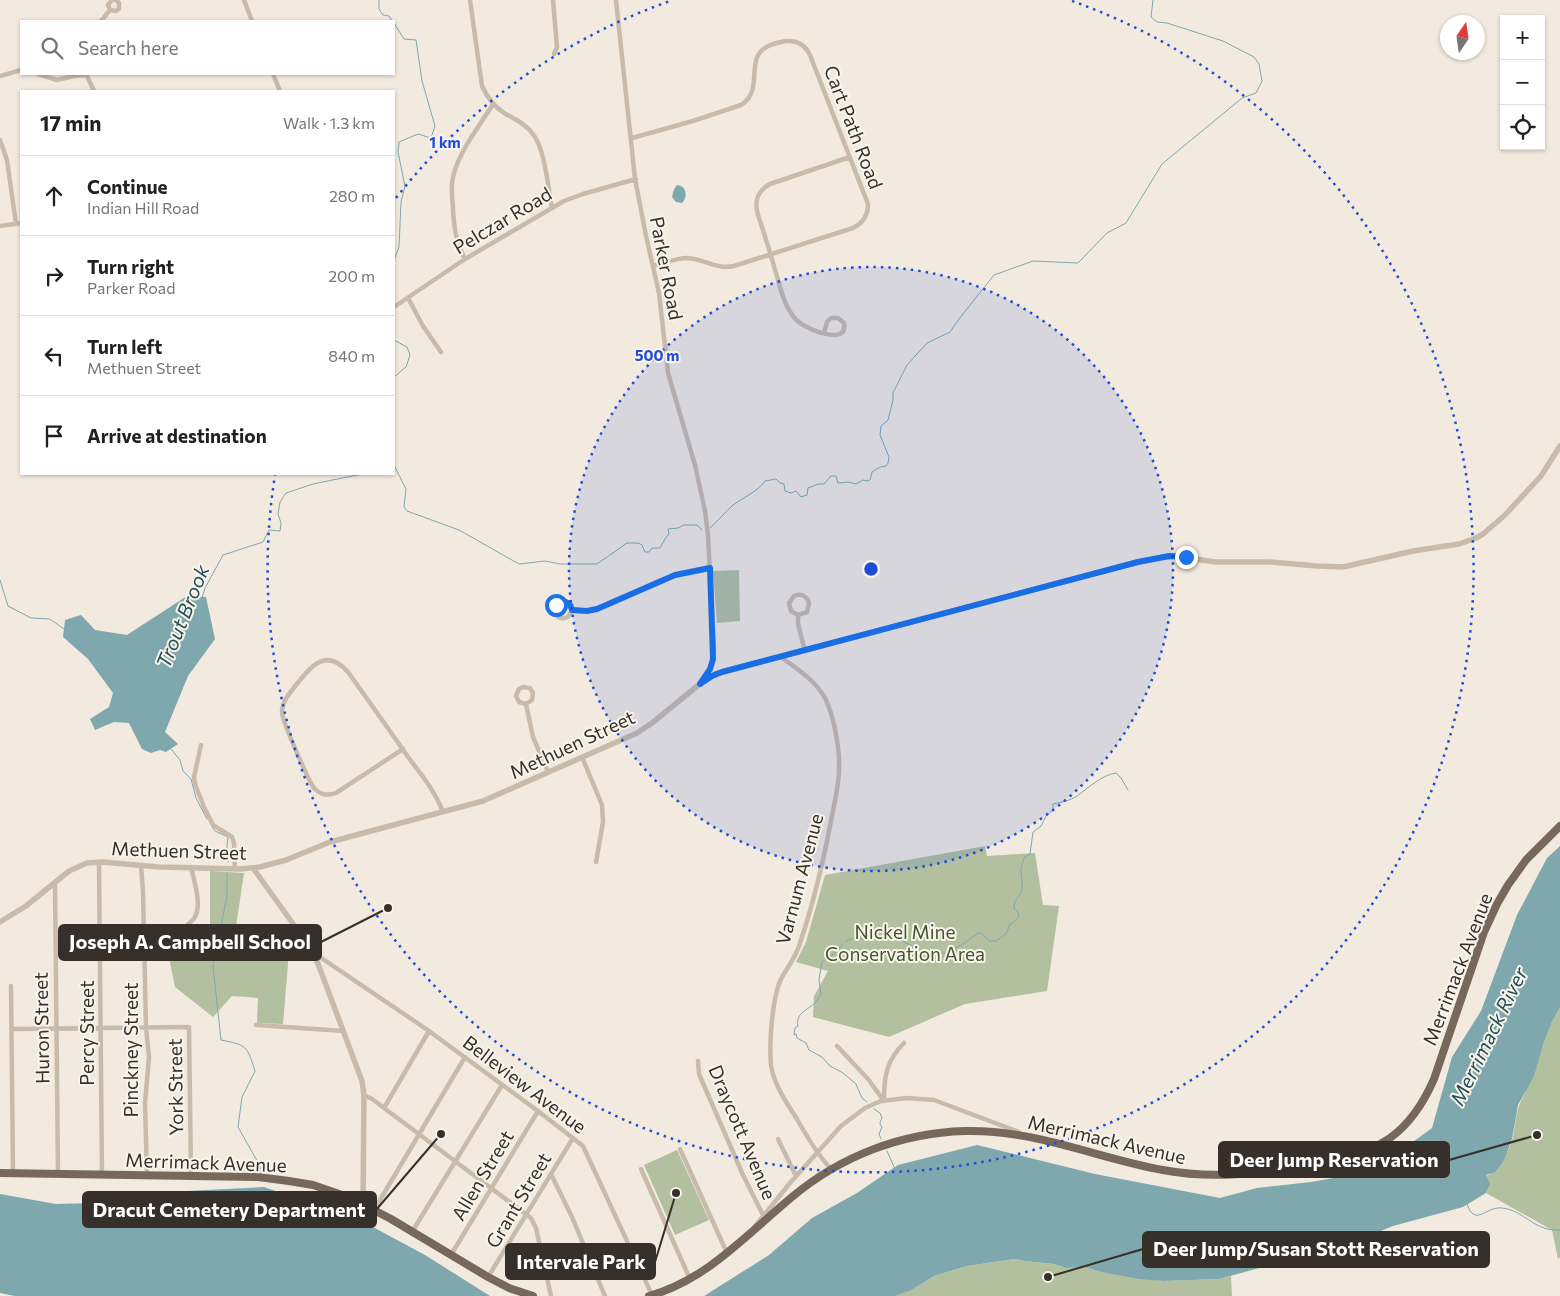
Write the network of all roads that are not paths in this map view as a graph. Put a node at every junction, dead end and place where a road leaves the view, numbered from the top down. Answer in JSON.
{"nodes":[{"id":1,"x":112,"y":0,"type":"edge"},
{"id":2,"x":116,"y":0,"type":"edge"},
{"id":3,"x":244,"y":0,"type":"edge"},
{"id":4,"x":470,"y":0,"type":"edge"},
{"id":5,"x":553,"y":0,"type":"edge"},
{"id":6,"x":616,"y":0,"type":"edge"},
{"id":7,"x":110,"y":10,"type":"junction"},
{"id":8,"x":102,"y":20,"type":"edge"},
{"id":9,"x":252,"y":20,"type":"edge"},
{"id":10,"x":554,"y":54,"type":"dead end"},
{"id":11,"x":20,"y":70,"type":"edge"},
{"id":12,"x":41,"y":75,"type":"edge"},
{"id":13,"x":80,"y":75,"type":"edge"},
{"id":14,"x":86,"y":75,"type":"edge"},
{"id":15,"x":273,"y":75,"type":"edge"},
{"id":16,"x":0,"y":76,"type":"edge"},
{"id":17,"x":94,"y":90,"type":"edge"},
{"id":18,"x":280,"y":90,"type":"edge"},
{"id":19,"x":493,"y":104,"type":"junction"},
{"id":20,"x":632,"y":138,"type":"junction"},
{"id":21,"x":0,"y":140,"type":"edge"},
{"id":22,"x":850,"y":157,"type":"junction"},
{"id":23,"x":636,"y":179,"type":"junction"},
{"id":24,"x":552,"y":208,"type":"junction"},
{"id":25,"x":19,"y":224,"type":"edge"},
{"id":26,"x":0,"y":226,"type":"edge"},
{"id":27,"x":771,"y":254,"type":"junction"},
{"id":28,"x":465,"y":259,"type":"junction"},
{"id":29,"x":653,"y":266,"type":"junction"},
{"id":30,"x":408,"y":298,"type":"junction"},
{"id":31,"x":395,"y":306,"type":"edge"},
{"id":32,"x":824,"y":333,"type":"junction"},
{"id":33,"x":441,"y":352,"type":"dead end"},
{"id":34,"x":1560,"y":446,"type":"edge"},
{"id":35,"x":710,"y":568,"type":"junction"},
{"id":36,"x":572,"y":610,"type":"junction"},
{"id":37,"x":798,"y":614,"type":"junction"},
{"id":38,"x":805,"y":651,"type":"junction"},
{"id":39,"x":781,"y":657,"type":"junction"},
{"id":40,"x":700,"y":684,"type":"junction"},
{"id":41,"x":526,"y":704,"type":"dead end"},
{"id":42,"x":201,"y":745,"type":"dead end"},
{"id":43,"x":403,"y":749,"type":"junction"},
{"id":44,"x":582,"y":757,"type":"junction"},
{"id":45,"x":548,"y":772,"type":"junction"},
{"id":46,"x":443,"y":812,"type":"junction"},
{"id":47,"x":1560,"y":826,"type":"edge"},
{"id":48,"x":99,"y":862,"type":"junction"},
{"id":49,"x":596,"y":862,"type":"dead end"},
{"id":50,"x":141,"y":866,"type":"junction"},
{"id":51,"x":191,"y":868,"type":"junction"},
{"id":52,"x":253,"y":868,"type":"junction"},
{"id":53,"x":235,"y":869,"type":"junction"},
{"id":54,"x":54,"y":882,"type":"junction"},
{"id":55,"x":0,"y":922,"type":"edge"},
{"id":56,"x":186,"y":926,"type":"dead end"},
{"id":57,"x":314,"y":953,"type":"junction"},
{"id":58,"x":12,"y":986,"type":"dead end"},
{"id":59,"x":256,"y":1026,"type":"dead end"},
{"id":60,"x":101,"y":1028,"type":"junction"},
{"id":61,"x":146,"y":1028,"type":"junction"},
{"id":62,"x":56,"y":1029,"type":"junction"},
{"id":63,"x":12,"y":1030,"type":"junction"},
{"id":64,"x":344,"y":1031,"type":"junction"},
{"id":65,"x":429,"y":1031,"type":"junction"},
{"id":66,"x":904,"y":1043,"type":"dead end"},
{"id":67,"x":837,"y":1046,"type":"dead end"},
{"id":68,"x":466,"y":1058,"type":"junction"},
{"id":69,"x":698,"y":1061,"type":"dead end"},
{"id":70,"x":502,"y":1085,"type":"junction"},
{"id":71,"x":364,"y":1095,"type":"junction"},
{"id":72,"x":884,"y":1101,"type":"junction"},
{"id":73,"x":384,"y":1108,"type":"junction"},
{"id":74,"x":538,"y":1111,"type":"junction"},
{"id":75,"x":420,"y":1134,"type":"junction"},
{"id":76,"x":573,"y":1138,"type":"junction"},
{"id":77,"x":778,"y":1139,"type":"dead end"},
{"id":78,"x":1049,"y":1142,"type":"junction"},
{"id":79,"x":680,"y":1149,"type":"dead end"},
{"id":80,"x":817,"y":1153,"type":"junction"},
{"id":81,"x":455,"y":1161,"type":"junction"},
{"id":82,"x":641,"y":1169,"type":"dead end"},
{"id":83,"x":831,"y":1169,"type":"junction"},
{"id":84,"x":0,"y":1173,"type":"edge"},
{"id":85,"x":13,"y":1173,"type":"junction"},
{"id":86,"x":58,"y":1174,"type":"junction"},
{"id":87,"x":551,"y":1174,"type":"junction"},
{"id":88,"x":102,"y":1175,"type":"junction"},
{"id":89,"x":147,"y":1175,"type":"junction"},
{"id":90,"x":191,"y":1176,"type":"junction"},
{"id":91,"x":796,"y":1176,"type":"junction"},
{"id":92,"x":491,"y":1188,"type":"junction"},
{"id":93,"x":363,"y":1204,"type":"junction"},
{"id":94,"x":374,"y":1210,"type":"junction"},
{"id":95,"x":526,"y":1214,"type":"junction"},
{"id":96,"x":763,"y":1216,"type":"junction"},
{"id":97,"x":412,"y":1232,"type":"junction"},
{"id":98,"x":747,"y":1236,"type":"junction"},
{"id":99,"x":727,"y":1253,"type":"junction"},
{"id":100,"x":451,"y":1255,"type":"junction"},
{"id":101,"x":488,"y":1277,"type":"junction"},
{"id":102,"x":690,"y":1280,"type":"junction"},
{"id":103,"x":533,"y":1296,"type":"edge"},
{"id":104,"x":551,"y":1296,"type":"edge"},
{"id":105,"x":605,"y":1296,"type":"edge"},
{"id":106,"x":651,"y":1296,"type":"edge"}],
"edges":[{"from":1,"to":7,"type":"street"},
{"from":2,"to":7,"type":"street"},
{"from":3,"to":9,"type":"street"},
{"from":4,"to":19,"type":"street"},
{"from":5,"to":10,"type":"street"},
{"from":6,"to":20,"type":"street","name":"Parker Road"},
{"from":7,"to":8,"type":"street"},
{"from":11,"to":16,"type":"street"},
{"from":12,"to":13,"type":"street"},
{"from":14,"to":17,"type":"street"},
{"from":15,"to":18,"type":"street"},
{"from":19,"to":24,"type":"street"},
{"from":19,"to":28,"type":"street"},
{"from":20,"to":22,"type":"street","name":"Cart Path Road"},
{"from":20,"to":23,"type":"street","name":"Parker Road"},
{"from":21,"to":25,"type":"street"},
{"from":22,"to":27,"type":"street"},
{"from":22,"to":27,"type":"street","name":"Cart Path Road"},
{"from":23,"to":24,"type":"street","name":"Pelczar Road"},
{"from":23,"to":29,"type":"street","name":"Parker Road"},
{"from":24,"to":28,"type":"street","name":"Pelczar Road"},
{"from":25,"to":26,"type":"street"},
{"from":27,"to":29,"type":"street","name":"Cart Path Road"},
{"from":27,"to":32,"type":"street"},
{"from":28,"to":30,"type":"street","name":"Pelczar Road"},
{"from":29,"to":35,"type":"street","name":"Parker Road"},
{"from":30,"to":31,"type":"street","name":"Pelczar Road"},
{"from":30,"to":33,"type":"street"},
{"from":32,"to":32,"type":"street"},
{"from":34,"to":38,"type":"street","name":"Methuen Street"},
{"from":35,"to":36,"type":"street"},
{"from":35,"to":40,"type":"street","name":"Parker Road"},
{"from":36,"to":36,"type":"street"},
{"from":37,"to":37,"type":"street"},
{"from":37,"to":38,"type":"street"},
{"from":38,"to":39,"type":"street","name":"Methuen Street"},
{"from":39,"to":40,"type":"street","name":"Methuen Street"},
{"from":39,"to":80,"type":"street","name":"Varnum Avenue"},
{"from":40,"to":44,"type":"street","name":"Methuen Street"},
{"from":41,"to":45,"type":"street"},
{"from":42,"to":53,"type":"street"},
{"from":43,"to":43,"type":"street"},
{"from":43,"to":46,"type":"street"},
{"from":44,"to":45,"type":"street","name":"Methuen Street"},
{"from":44,"to":49,"type":"street"},
{"from":45,"to":46,"type":"street","name":"Methuen Street"},
{"from":46,"to":52,"type":"street","name":"Methuen Street"},
{"from":47,"to":78,"type":"main road","name":"Merrimack Avenue"},
{"from":48,"to":50,"type":"street","name":"Methuen Street"},
{"from":48,"to":54,"type":"street","name":"Methuen Street"},
{"from":48,"to":60,"type":"street","name":"Percy Street"},
{"from":50,"to":51,"type":"street","name":"Methuen Street"},
{"from":50,"to":61,"type":"street","name":"Pinckney Street"},
{"from":51,"to":53,"type":"street","name":"Methuen Street"},
{"from":51,"to":56,"type":"street"},
{"from":52,"to":53,"type":"street","name":"Methuen Street"},
{"from":52,"to":57,"type":"street"},
{"from":54,"to":55,"type":"street","name":"Methuen Street"},
{"from":54,"to":62,"type":"street","name":"Huron Street"},
{"from":57,"to":64,"type":"street"},
{"from":57,"to":65,"type":"street","name":"Belleview Avenue"},
{"from":58,"to":63,"type":"street"},
{"from":59,"to":64,"type":"street"},
{"from":60,"to":61,"type":"street"},
{"from":60,"to":62,"type":"street"},
{"from":60,"to":88,"type":"street","name":"Percy Street"},
{"from":61,"to":89,"type":"street","name":"Pinckney Street"},
{"from":61,"to":90,"type":"street","name":"York Street"},
{"from":62,"to":63,"type":"street"},
{"from":62,"to":86,"type":"street","name":"Huron Street"},
{"from":63,"to":85,"type":"street"},
{"from":64,"to":71,"type":"street"},
{"from":65,"to":68,"type":"street","name":"Belleview Avenue"},
{"from":65,"to":73,"type":"street"},
{"from":66,"to":72,"type":"street"},
{"from":67,"to":72,"type":"street"},
{"from":68,"to":70,"type":"street","name":"Belleview Avenue"},
{"from":68,"to":75,"type":"street"},
{"from":69,"to":96,"type":"street","name":"Draycott Avenue"},
{"from":70,"to":74,"type":"street","name":"Belleview Avenue"},
{"from":70,"to":81,"type":"street"},
{"from":71,"to":73,"type":"street"},
{"from":71,"to":93,"type":"street"},
{"from":72,"to":78,"type":"street"},
{"from":72,"to":80,"type":"street"},
{"from":73,"to":75,"type":"street"},
{"from":74,"to":76,"type":"street","name":"Belleview Avenue"},
{"from":74,"to":92,"type":"street","name":"Allen Street"},
{"from":75,"to":81,"type":"street"},
{"from":75,"to":94,"type":"street"},
{"from":76,"to":87,"type":"street","name":"Grant Street"},
{"from":76,"to":106,"type":"street","name":"Belleview Avenue"},
{"from":77,"to":91,"type":"street"},
{"from":78,"to":83,"type":"main road","name":"Merrimack Avenue"},
{"from":79,"to":99,"type":"street"},
{"from":80,"to":83,"type":"street","name":"Varnum Avenue"},
{"from":80,"to":91,"type":"street"},
{"from":81,"to":92,"type":"street"},
{"from":81,"to":97,"type":"street"},
{"from":82,"to":102,"type":"street"},
{"from":83,"to":98,"type":"main road","name":"Merrimack Avenue"},
{"from":84,"to":85,"type":"main road","name":"Merrimack Avenue"},
{"from":85,"to":86,"type":"main road","name":"Merrimack Avenue"},
{"from":86,"to":88,"type":"main road","name":"Merrimack Avenue"},
{"from":87,"to":95,"type":"street","name":"Grant Street"},
{"from":87,"to":105,"type":"street"},
{"from":88,"to":89,"type":"main road","name":"Merrimack Avenue"},
{"from":89,"to":90,"type":"main road","name":"Merrimack Avenue"},
{"from":90,"to":93,"type":"main road","name":"Merrimack Avenue"},
{"from":91,"to":96,"type":"street"},
{"from":92,"to":95,"type":"street"},
{"from":92,"to":100,"type":"street","name":"Allen Street"},
{"from":93,"to":94,"type":"main road","name":"Merrimack Avenue"},
{"from":94,"to":97,"type":"main road","name":"Merrimack Avenue"},
{"from":95,"to":101,"type":"street","name":"Grant Street"},
{"from":95,"to":104,"type":"street"},
{"from":96,"to":98,"type":"street"},
{"from":97,"to":100,"type":"main road","name":"Merrimack Avenue"},
{"from":98,"to":99,"type":"main road","name":"Merrimack Avenue"},
{"from":99,"to":102,"type":"main road","name":"Merrimack Avenue"},
{"from":100,"to":101,"type":"main road","name":"Merrimack Avenue"},
{"from":101,"to":103,"type":"main road","name":"Merrimack Avenue"},
{"from":102,"to":106,"type":"main road","name":"Merrimack Avenue"}]}
